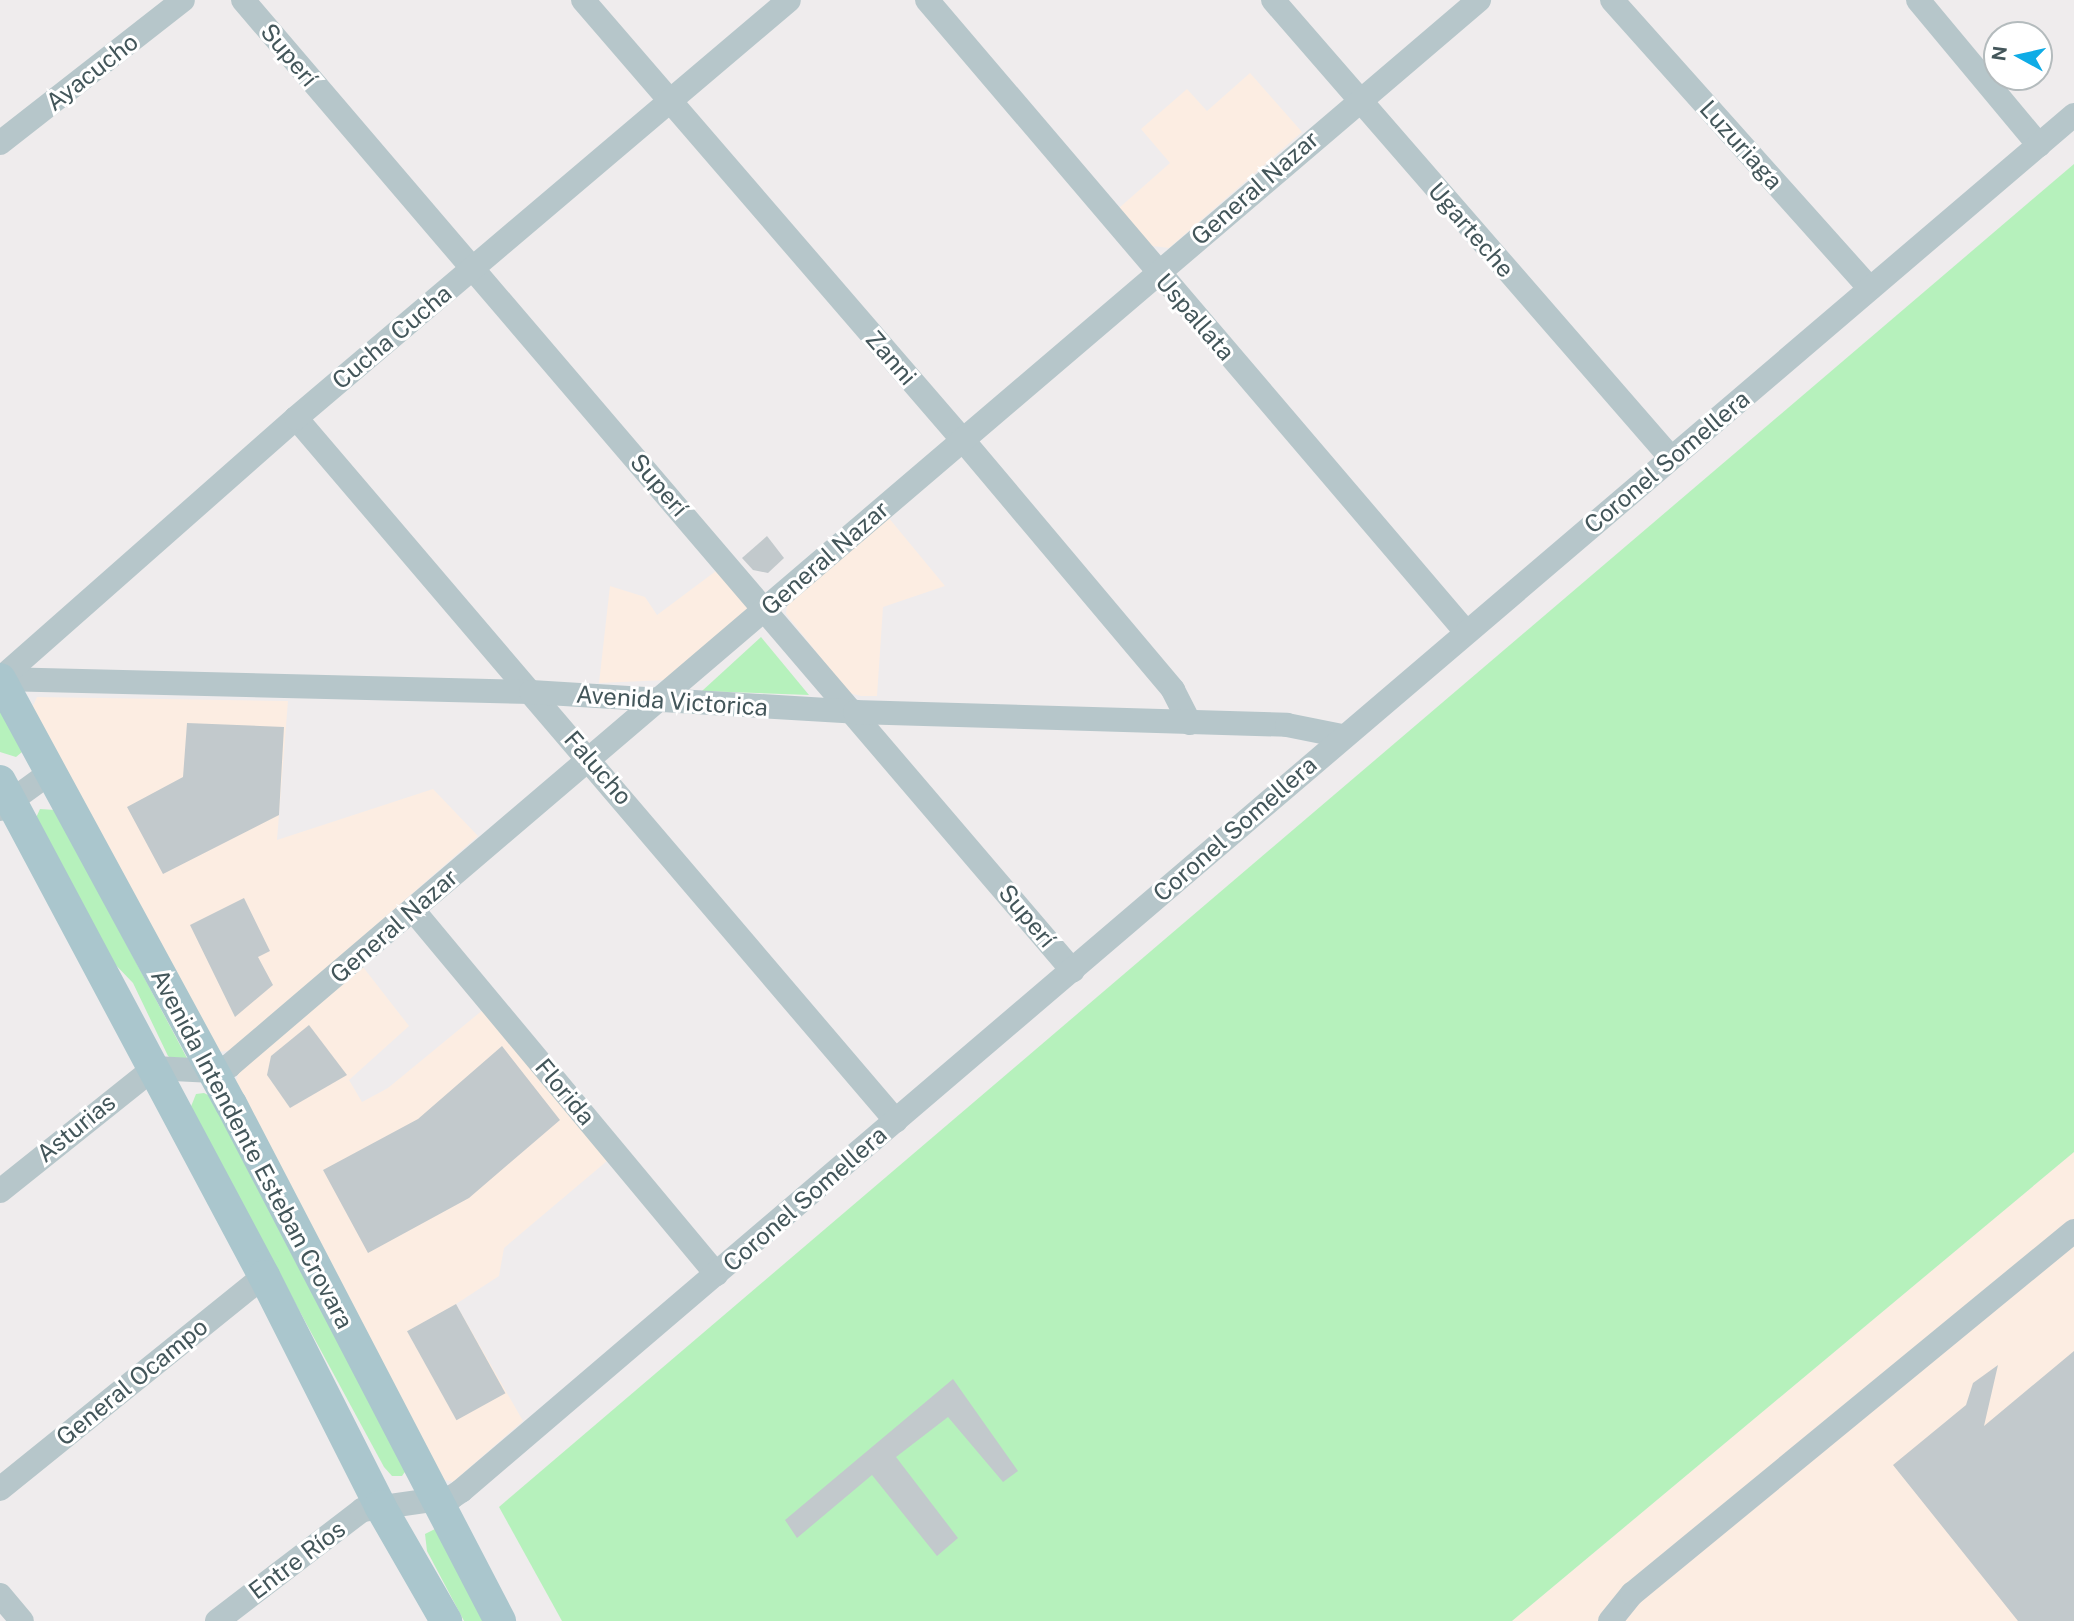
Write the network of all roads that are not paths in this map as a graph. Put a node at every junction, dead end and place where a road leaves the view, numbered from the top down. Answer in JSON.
{"nodes":[{"id":1,"x":183,"y":0,"type":"edge"},
{"id":2,"x":243,"y":0,"type":"edge"},
{"id":3,"x":583,"y":0,"type":"edge"},
{"id":4,"x":789,"y":0,"type":"edge"},
{"id":5,"x":927,"y":0,"type":"edge"},
{"id":6,"x":1273,"y":0,"type":"edge"},
{"id":7,"x":1479,"y":0,"type":"edge"},
{"id":8,"x":1612,"y":0,"type":"edge"},
{"id":9,"x":1918,"y":0,"type":"edge"},
{"id":10,"x":1358,"y":100,"type":"junction"},
{"id":11,"x":671,"y":103,"type":"junction"},
{"id":12,"x":2074,"y":115,"type":"edge"},
{"id":13,"x":0,"y":143,"type":"edge"},
{"id":14,"x":2039,"y":145,"type":"junction"},
{"id":15,"x":470,"y":271,"type":"junction"},
{"id":16,"x":1156,"y":272,"type":"junction"},
{"id":17,"x":1870,"y":289,"type":"junction"},
{"id":18,"x":296,"y":418,"type":"junction"},
{"id":19,"x":962,"y":439,"type":"junction"},
{"id":20,"x":1671,"y":458,"type":"junction"},
{"id":21,"x":767,"y":608,"type":"junction"},
{"id":22,"x":1466,"y":632,"type":"junction"},
{"id":23,"x":0,"y":679,"type":"edge"},
{"id":24,"x":531,"y":692,"type":"junction"},
{"id":25,"x":659,"y":701,"type":"junction"},
{"id":26,"x":855,"y":712,"type":"junction"},
{"id":27,"x":1190,"y":723,"type":"junction"},
{"id":28,"x":1342,"y":736,"type":"junction"},
{"id":29,"x":589,"y":757,"type":"junction"},
{"id":30,"x":51,"y":772,"type":"junction"},
{"id":31,"x":4,"y":797,"type":"edge"},
{"id":32,"x":413,"y":910,"type":"junction"},
{"id":33,"x":1073,"y":971,"type":"junction"},
{"id":34,"x":154,"y":1068,"type":"junction"},
{"id":35,"x":213,"y":1071,"type":"junction"},
{"id":36,"x":896,"y":1121,"type":"junction"},
{"id":37,"x":0,"y":1191,"type":"edge"},
{"id":38,"x":2074,"y":1231,"type":"edge"},
{"id":39,"x":716,"y":1275,"type":"junction"},
{"id":40,"x":264,"y":1276,"type":"junction"},
{"id":41,"x":0,"y":1489,"type":"edge"},
{"id":42,"x":435,"y":1500,"type":"junction"},
{"id":43,"x":380,"y":1506,"type":"junction"},
{"id":44,"x":0,"y":1595,"type":"edge"},
{"id":45,"x":22,"y":1621,"type":"edge"},
{"id":46,"x":217,"y":1621,"type":"edge"},
{"id":47,"x":446,"y":1621,"type":"edge"},
{"id":48,"x":500,"y":1621,"type":"edge"},
{"id":49,"x":1609,"y":1621,"type":"edge"}],
"edges":[{"from":1,"to":13,"type":"street","name":"Ayacucho"},
{"from":2,"to":15,"type":"street","name":"Superí"},
{"from":3,"to":11,"type":"street","name":"Zanni"},
{"from":4,"to":11,"type":"street","name":"Cucha Cucha"},
{"from":5,"to":16,"type":"street","name":"Uspallata"},
{"from":6,"to":10,"type":"street","name":"Ugarteche"},
{"from":7,"to":10,"type":"street","name":"General Nazar"},
{"from":8,"to":17,"type":"street","name":"Luzuriaga"},
{"from":9,"to":14,"type":"street"},
{"from":10,"to":16,"type":"street","name":"General Nazar"},
{"from":10,"to":20,"type":"street","name":"Ugarteche"},
{"from":11,"to":15,"type":"street","name":"Cucha Cucha"},
{"from":11,"to":19,"type":"street","name":"Zanni"},
{"from":12,"to":14,"type":"street","name":"Coronel Somellera"},
{"from":14,"to":17,"type":"street","name":"Coronel Somellera"},
{"from":15,"to":18,"type":"street","name":"Cucha Cucha"},
{"from":15,"to":21,"type":"street","name":"Superí"},
{"from":16,"to":19,"type":"street","name":"General Nazar"},
{"from":16,"to":22,"type":"street","name":"Uspallata"},
{"from":17,"to":20,"type":"street","name":"Coronel Somellera"},
{"from":18,"to":23,"type":"street","name":"Cucha Cucha"},
{"from":18,"to":24,"type":"street","name":"Falucho"},
{"from":19,"to":21,"type":"street","name":"General Nazar"},
{"from":19,"to":27,"type":"street","name":"Zanni"},
{"from":20,"to":22,"type":"street","name":"Coronel Somellera"},
{"from":21,"to":25,"type":"street","name":"General Nazar"},
{"from":21,"to":26,"type":"street","name":"Superí"},
{"from":22,"to":28,"type":"street","name":"Coronel Somellera"},
{"from":23,"to":24,"type":"street","name":"Avenida Victorica"},
{"from":23,"to":30,"type":"main road","name":"Avenida Intendente Esteban Crovara"},
{"from":24,"to":25,"type":"street","name":"Avenida Victorica"},
{"from":24,"to":29,"type":"street","name":"Falucho"},
{"from":25,"to":26,"type":"street","name":"Avenida Victorica"},
{"from":25,"to":29,"type":"street","name":"General Nazar"},
{"from":26,"to":27,"type":"street","name":"Avenida Victorica"},
{"from":26,"to":33,"type":"street","name":"Superí"},
{"from":27,"to":28,"type":"street","name":"Avenida Victorica"},
{"from":28,"to":33,"type":"street","name":"Coronel Somellera"},
{"from":29,"to":32,"type":"street","name":"General Nazar"},
{"from":29,"to":36,"type":"street","name":"Falucho"},
{"from":30,"to":31,"type":"street"},
{"from":30,"to":35,"type":"main road","name":"Avenida Intendente Esteban Crovara"},
{"from":31,"to":34,"type":"main road","name":"Avenida Intendente Esteban Crovara"},
{"from":32,"to":35,"type":"street","name":"General Nazar"},
{"from":32,"to":39,"type":"street","name":"Florida"},
{"from":33,"to":36,"type":"street","name":"Coronel Somellera"},
{"from":34,"to":35,"type":"street"},
{"from":34,"to":37,"type":"street","name":"Asturias"},
{"from":34,"to":40,"type":"main road","name":"Avenida Intendente Esteban Crovara"},
{"from":35,"to":42,"type":"main road","name":"Avenida Intendente Esteban Crovara"},
{"from":36,"to":39,"type":"street","name":"Coronel Somellera"},
{"from":38,"to":49,"type":"street"},
{"from":39,"to":42,"type":"street","name":"Coronel Somellera"},
{"from":40,"to":41,"type":"street","name":"General Ocampo"},
{"from":40,"to":43,"type":"main road","name":"Avenida Intendente Esteban Crovara"},
{"from":42,"to":43,"type":"street","name":"Coronel Somellera"},
{"from":42,"to":48,"type":"main road","name":"Avenida Intendente Esteban Crovara"},
{"from":43,"to":46,"type":"street","name":"Entre Ríos"},
{"from":43,"to":47,"type":"main road","name":"Avenida Intendente Esteban Crovara"},
{"from":44,"to":45,"type":"street"}]}
